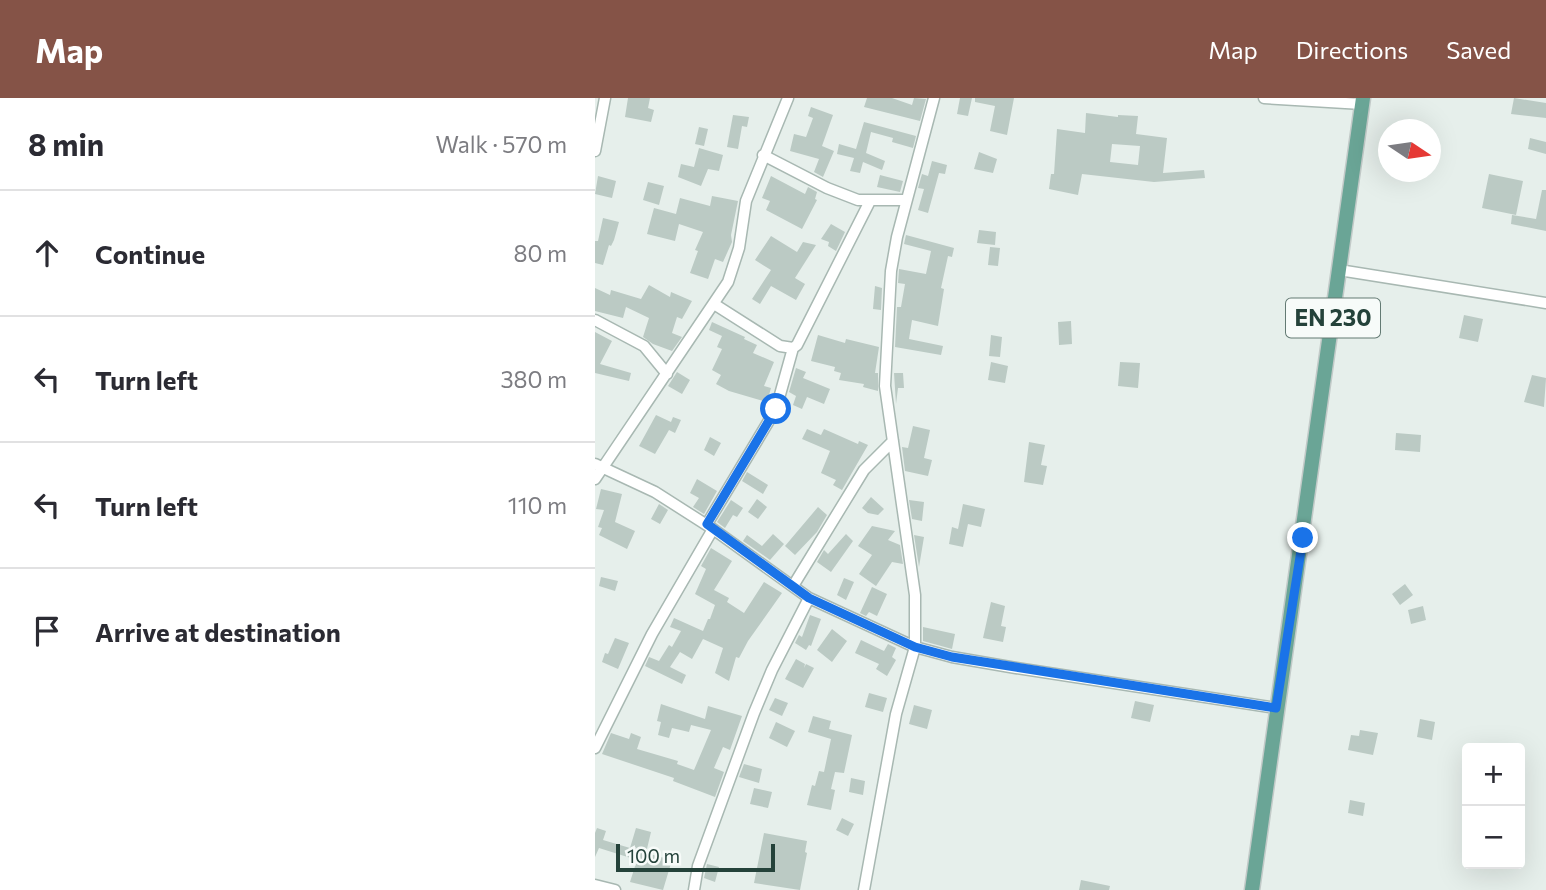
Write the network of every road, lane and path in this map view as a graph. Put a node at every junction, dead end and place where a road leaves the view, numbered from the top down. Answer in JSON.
{"nodes":[{"id":1,"x":605,"y":98,"type":"edge"},
{"id":2,"x":788,"y":98,"type":"edge"},
{"id":3,"x":934,"y":98,"type":"edge"},
{"id":4,"x":1264,"y":98,"type":"edge"},
{"id":5,"x":1362,"y":101,"type":"edge"},
{"id":6,"x":595,"y":151,"type":"edge"},
{"id":7,"x":763,"y":155,"type":"junction"},
{"id":8,"x":905,"y":200,"type":"junction"},
{"id":9,"x":870,"y":201,"type":"junction"},
{"id":10,"x":1339,"y":270,"type":"junction"},
{"id":11,"x":1546,"y":303,"type":"edge"},
{"id":12,"x":714,"y":304,"type":"junction"},
{"id":13,"x":595,"y":320,"type":"edge"},
{"id":14,"x":793,"y":348,"type":"junction"},
{"id":15,"x":667,"y":374,"type":"junction"},
{"id":16,"x":893,"y":441,"type":"junction"},
{"id":17,"x":599,"y":466,"type":"edge"},
{"id":18,"x":595,"y":479,"type":"edge"},
{"id":19,"x":710,"y":527,"type":"junction"},
{"id":20,"x":793,"y":586,"type":"junction"},
{"id":21,"x":809,"y":598,"type":"junction"},
{"id":22,"x":915,"y":647,"type":"junction"},
{"id":23,"x":1276,"y":708,"type":"junction"},
{"id":24,"x":595,"y":747,"type":"edge"},
{"id":25,"x":595,"y":886,"type":"edge"},
{"id":26,"x":615,"y":890,"type":"edge"},
{"id":27,"x":694,"y":890,"type":"edge"},
{"id":28,"x":864,"y":890,"type":"edge"},
{"id":29,"x":1252,"y":890,"type":"edge"}],
"edges":[{"from":1,"to":6,"type":"street"},
{"from":2,"to":7,"type":"street"},
{"from":3,"to":8,"type":"street"},
{"from":4,"to":5,"type":"street"},
{"from":5,"to":10,"type":"main road","number":"EN 230"},
{"from":7,"to":9,"type":"street"},
{"from":7,"to":12,"type":"street"},
{"from":8,"to":9,"type":"street"},
{"from":8,"to":16,"type":"street"},
{"from":9,"to":14,"type":"street"},
{"from":10,"to":11,"type":"street"},
{"from":10,"to":23,"type":"main road","number":"EN 230"},
{"from":12,"to":14,"type":"street"},
{"from":12,"to":15,"type":"street"},
{"from":13,"to":15,"type":"street"},
{"from":14,"to":19,"type":"street"},
{"from":15,"to":17,"type":"street"},
{"from":16,"to":20,"type":"street"},
{"from":16,"to":22,"type":"street"},
{"from":17,"to":18,"type":"street"},
{"from":17,"to":19,"type":"street"},
{"from":19,"to":20,"type":"street"},
{"from":19,"to":24,"type":"street"},
{"from":20,"to":21,"type":"street"},
{"from":21,"to":22,"type":"street"},
{"from":21,"to":27,"type":"street"},
{"from":22,"to":23,"type":"street"},
{"from":22,"to":28,"type":"street"},
{"from":23,"to":29,"type":"main road","number":"EN 230"},
{"from":25,"to":26,"type":"street"}]}
